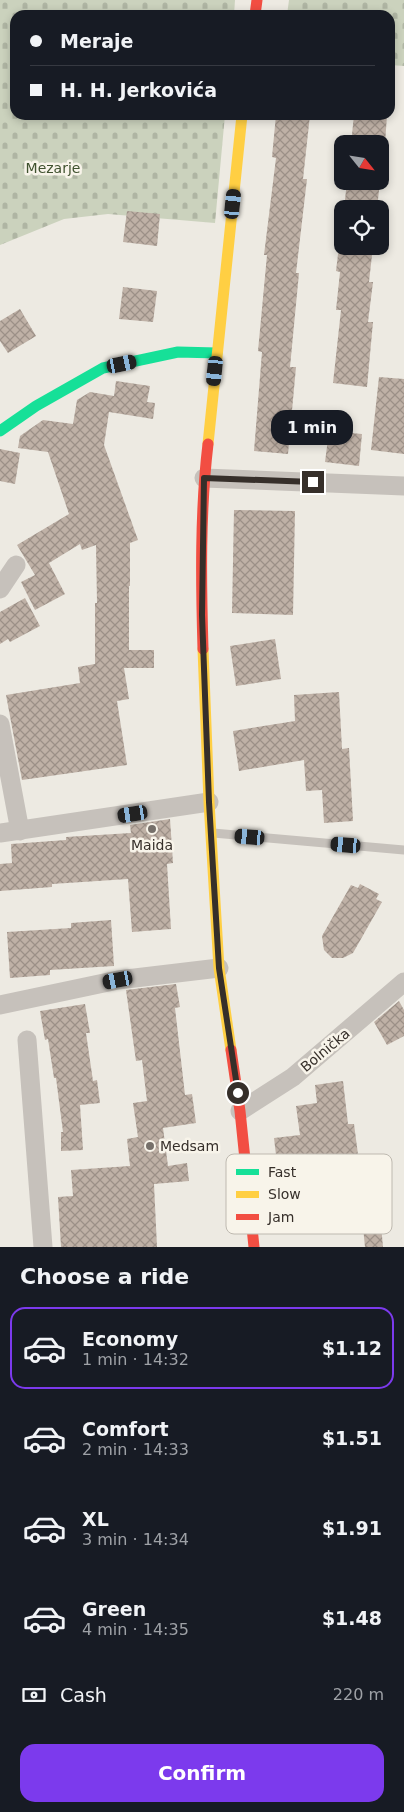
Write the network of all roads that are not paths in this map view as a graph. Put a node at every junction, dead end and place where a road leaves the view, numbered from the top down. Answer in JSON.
{"nodes":[{"id":1,"x":241,"y":120,"type":"edge"},
{"id":2,"x":217,"y":353,"type":"junction"},
{"id":3,"x":0,"y":431,"type":"edge"},
{"id":4,"x":204,"y":478,"type":"junction"},
{"id":5,"x":404,"y":486,"type":"edge"},
{"id":6,"x":16,"y":565,"type":"dead end"},
{"id":7,"x":0,"y":589,"type":"edge"},
{"id":8,"x":0,"y":724,"type":"edge"},
{"id":9,"x":209,"y":802,"type":"junction"},
{"id":10,"x":20,"y":831,"type":"junction"},
{"id":11,"x":0,"y":833,"type":"edge"},
{"id":12,"x":212,"y":833,"type":"junction"},
{"id":13,"x":404,"y":850,"type":"edge"},
{"id":14,"x":219,"y":968,"type":"junction"},
{"id":15,"x":404,"y":982,"type":"edge"},
{"id":16,"x":0,"y":1005,"type":"edge"},
{"id":17,"x":27,"y":1040,"type":"dead end"},
{"id":18,"x":240,"y":1110,"type":"junction"},
{"id":19,"x":244,"y":1154,"type":"edge"},
{"id":20,"x":253,"y":1234,"type":"edge"},
{"id":21,"x":44,"y":1247,"type":"edge"},
{"id":22,"x":254,"y":1247,"type":"edge"}],
"edges":[{"from":1,"to":2,"type":"main road"},
{"from":2,"to":3,"type":"main road"},
{"from":2,"to":4,"type":"main road"},
{"from":4,"to":5,"type":"street"},
{"from":4,"to":9,"type":"main road"},
{"from":6,"to":7,"type":"street"},
{"from":8,"to":10,"type":"street"},
{"from":9,"to":10,"type":"street"},
{"from":9,"to":12,"type":"main road"},
{"from":10,"to":11,"type":"street"},
{"from":12,"to":13,"type":"lane"},
{"from":12,"to":14,"type":"main road"},
{"from":14,"to":16,"type":"street"},
{"from":14,"to":18,"type":"main road"},
{"from":15,"to":18,"type":"street","name":"Bolnička"},
{"from":17,"to":21,"type":"street"},
{"from":18,"to":19,"type":"main road"},
{"from":20,"to":22,"type":"main road"}]}
